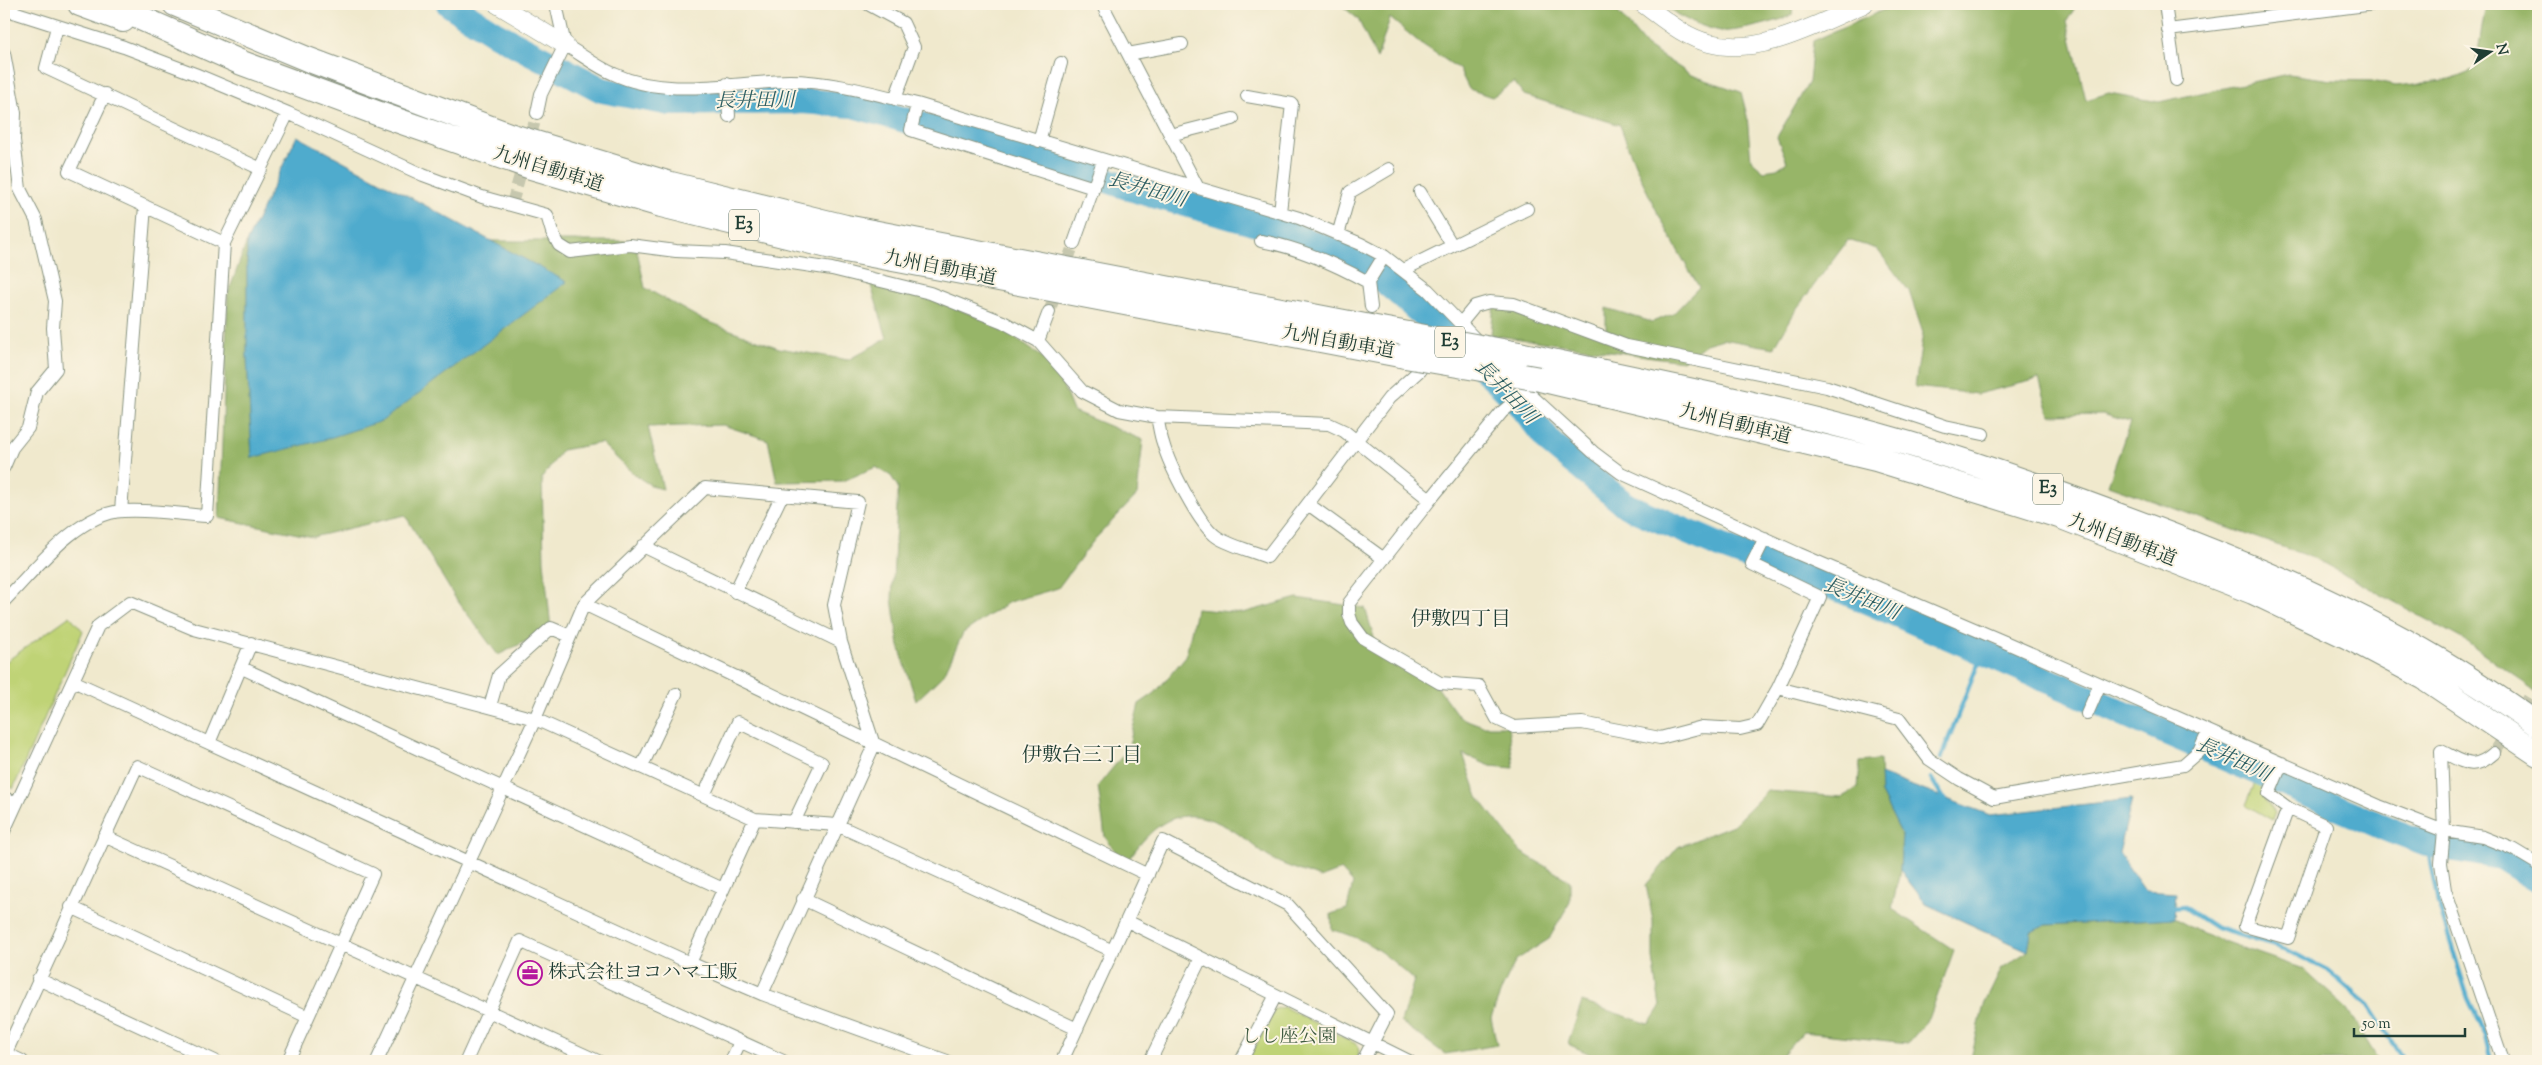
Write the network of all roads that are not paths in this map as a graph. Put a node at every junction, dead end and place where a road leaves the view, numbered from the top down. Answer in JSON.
{"nodes":[{"id":1,"x":80,"y":4,"type":"edge"},
{"id":2,"x":109,"y":4,"type":"edge"},
{"id":3,"x":175,"y":4,"type":"edge"},
{"id":4,"x":497,"y":4,"type":"edge"},
{"id":5,"x":556,"y":4,"type":"edge"},
{"id":6,"x":868,"y":4,"type":"edge"},
{"id":7,"x":1102,"y":4,"type":"edge"},
{"id":8,"x":1643,"y":4,"type":"edge"},
{"id":9,"x":1864,"y":4,"type":"edge"},
{"id":10,"x":2164,"y":4,"type":"edge"},
{"id":11,"x":2374,"y":4,"type":"edge"},
{"id":12,"x":4,"y":9,"type":"edge"},
{"id":13,"x":57,"y":27,"type":"junction"},
{"id":14,"x":2168,"y":30,"type":"junction"},
{"id":15,"x":1182,"y":44,"type":"dead end"},
{"id":16,"x":564,"y":48,"type":"junction"},
{"id":17,"x":4,"y":53,"type":"edge"},
{"id":18,"x":1128,"y":54,"type":"junction"},
{"id":19,"x":242,"y":63,"type":"junction"},
{"id":20,"x":1061,"y":63,"type":"dead end"},
{"id":21,"x":2176,"y":80,"type":"dead end"},
{"id":22,"x":727,"y":84,"type":"junction"},
{"id":23,"x":105,"y":94,"type":"junction"},
{"id":24,"x":1247,"y":96,"type":"dead end"},
{"id":25,"x":895,"y":99,"type":"junction"},
{"id":26,"x":917,"y":104,"type":"junction"},
{"id":27,"x":288,"y":113,"type":"junction"},
{"id":28,"x":537,"y":113,"type":"tunnel mouth"},
{"id":29,"x":729,"y":116,"type":"dead end"},
{"id":30,"x":1233,"y":120,"type":"dead end"},
{"id":31,"x":1170,"y":135,"type":"junction"},
{"id":32,"x":1039,"y":141,"type":"junction"},
{"id":33,"x":1103,"y":161,"type":"junction"},
{"id":34,"x":261,"y":169,"type":"junction"},
{"id":35,"x":1389,"y":169,"type":"dead end"},
{"id":36,"x":1197,"y":186,"type":"junction"},
{"id":37,"x":1094,"y":188,"type":"junction"},
{"id":38,"x":1420,"y":192,"type":"dead end"},
{"id":39,"x":145,"y":206,"type":"junction"},
{"id":40,"x":1527,"y":209,"type":"dead end"},
{"id":41,"x":1280,"y":212,"type":"junction"},
{"id":42,"x":1338,"y":235,"type":"junction"},
{"id":43,"x":1261,"y":241,"type":"dead end"},
{"id":44,"x":224,"y":243,"type":"junction"},
{"id":45,"x":1074,"y":243,"type":"tunnel mouth"},
{"id":46,"x":1452,"y":245,"type":"junction"},
{"id":47,"x":1384,"y":256,"type":"junction"},
{"id":48,"x":1403,"y":270,"type":"junction"},
{"id":49,"x":1368,"y":282,"type":"junction"},
{"id":50,"x":1371,"y":307,"type":"dead end"},
{"id":51,"x":1049,"y":312,"type":"tunnel mouth"},
{"id":52,"x":1461,"y":323,"type":"junction"},
{"id":53,"x":1038,"y":341,"type":"junction"},
{"id":54,"x":1413,"y":363,"type":"junction"},
{"id":55,"x":1528,"y":389,"type":"junction"},
{"id":56,"x":1157,"y":416,"type":"junction"},
{"id":57,"x":1983,"y":434,"type":"dead end"},
{"id":58,"x":1356,"y":442,"type":"junction"},
{"id":59,"x":4,"y":467,"type":"edge"},
{"id":60,"x":782,"y":495,"type":"junction"},
{"id":61,"x":1430,"y":500,"type":"junction"},
{"id":62,"x":1308,"y":504,"type":"junction"},
{"id":63,"x":121,"y":511,"type":"junction"},
{"id":64,"x":1765,"y":538,"type":"junction"},
{"id":65,"x":643,"y":546,"type":"junction"},
{"id":66,"x":1384,"y":559,"type":"junction"},
{"id":67,"x":735,"y":592,"type":"junction"},
{"id":68,"x":4,"y":601,"type":"edge"},
{"id":69,"x":584,"y":604,"type":"junction"},
{"id":70,"x":570,"y":636,"type":"junction"},
{"id":71,"x":841,"y":642,"type":"junction"},
{"id":72,"x":251,"y":644,"type":"junction"},
{"id":73,"x":242,"y":668,"type":"junction"},
{"id":74,"x":73,"y":681,"type":"junction"},
{"id":75,"x":2100,"y":684,"type":"junction"},
{"id":76,"x":1778,"y":688,"type":"junction"},
{"id":77,"x":676,"y":694,"type":"dead end"},
{"id":78,"x":490,"y":706,"type":"junction"},
{"id":79,"x":2087,"y":714,"type":"dead end"},
{"id":80,"x":535,"y":719,"type":"junction"},
{"id":81,"x":2538,"y":725,"type":"edge"},
{"id":82,"x":2204,"y":741,"type":"junction"},
{"id":83,"x":209,"y":743,"type":"junction"},
{"id":84,"x":874,"y":745,"type":"junction"},
{"id":85,"x":2494,"y":753,"type":"tunnel mouth"},
{"id":86,"x":2538,"y":754,"type":"edge"},
{"id":87,"x":642,"y":766,"type":"junction"},
{"id":88,"x":2280,"y":767,"type":"junction"},
{"id":89,"x":501,"y":788,"type":"junction"},
{"id":90,"x":704,"y":795,"type":"junction"},
{"id":91,"x":4,"y":797,"type":"edge"},
{"id":92,"x":16,"y":805,"type":"junction"},
{"id":93,"x":2288,"y":808,"type":"junction"},
{"id":94,"x":755,"y":819,"type":"junction"},
{"id":95,"x":794,"y":822,"type":"junction"},
{"id":96,"x":837,"y":825,"type":"junction"},
{"id":97,"x":4,"y":831,"type":"edge"},
{"id":98,"x":2444,"y":831,"type":"junction"},
{"id":99,"x":104,"y":836,"type":"junction"},
{"id":100,"x":469,"y":862,"type":"junction"},
{"id":101,"x":2538,"y":864,"type":"edge"},
{"id":102,"x":1148,"y":875,"type":"junction"},
{"id":103,"x":723,"y":889,"type":"junction"},
{"id":104,"x":803,"y":900,"type":"junction"},
{"id":105,"x":71,"y":907,"type":"junction"},
{"id":106,"x":1127,"y":921,"type":"junction"},
{"id":107,"x":341,"y":945,"type":"junction"},
{"id":108,"x":1113,"y":951,"type":"junction"},
{"id":109,"x":1201,"y":958,"type":"junction"},
{"id":110,"x":690,"y":963,"type":"junction"},
{"id":111,"x":414,"y":978,"type":"junction"},
{"id":112,"x":38,"y":980,"type":"junction"},
{"id":113,"x":762,"y":994,"type":"junction"},
{"id":114,"x":1276,"y":995,"type":"junction"},
{"id":115,"x":489,"y":1012,"type":"junction"},
{"id":116,"x":308,"y":1017,"type":"junction"},
{"id":117,"x":1077,"y":1029,"type":"junction"},
{"id":118,"x":740,"y":1042,"type":"junction"},
{"id":119,"x":1372,"y":1043,"type":"junction"},
{"id":120,"x":4,"y":1055,"type":"edge"},
{"id":121,"x":22,"y":1061,"type":"edge"},
{"id":122,"x":215,"y":1061,"type":"edge"},
{"id":123,"x":288,"y":1061,"type":"edge"},
{"id":124,"x":377,"y":1061,"type":"edge"},
{"id":125,"x":466,"y":1061,"type":"edge"},
{"id":126,"x":598,"y":1061,"type":"edge"},
{"id":127,"x":731,"y":1061,"type":"edge"},
{"id":128,"x":783,"y":1061,"type":"edge"},
{"id":129,"x":946,"y":1061,"type":"edge"},
{"id":130,"x":1062,"y":1061,"type":"edge"},
{"id":131,"x":1150,"y":1061,"type":"edge"},
{"id":132,"x":1241,"y":1061,"type":"edge"},
{"id":133,"x":1363,"y":1061,"type":"edge"},
{"id":134,"x":1409,"y":1061,"type":"edge"},
{"id":135,"x":2503,"y":1061,"type":"edge"}],
"edges":[{"from":1,"to":19,"type":"highway"},
{"from":2,"to":19,"type":"highway","name":"九州自動車道","number":"E3"},
{"from":3,"to":81,"type":"highway","name":"九州自動車道","number":"E3","bridge":true},
{"from":4,"to":16,"type":"street"},
{"from":5,"to":16,"type":"street"},
{"from":6,"to":25,"type":"street"},
{"from":7,"to":18,"type":"street"},
{"from":8,"to":9,"type":"street"},
{"from":10,"to":14,"type":"street"},
{"from":11,"to":14,"type":"street"},
{"from":12,"to":13,"type":"street"},
{"from":13,"to":23,"type":"street"},
{"from":13,"to":27,"type":"street"},
{"from":14,"to":21,"type":"street"},
{"from":15,"to":18,"type":"street"},
{"from":16,"to":22,"type":"street"},
{"from":16,"to":28,"type":"street"},
{"from":17,"to":59,"type":"street"},
{"from":18,"to":31,"type":"street"},
{"from":19,"to":54,"type":"highway","name":"九州自動車道","number":"E3"},
{"from":20,"to":32,"type":"street"},
{"from":22,"to":25,"type":"street"},
{"from":22,"to":29,"type":"street"},
{"from":23,"to":34,"type":"street"},
{"from":23,"to":39,"type":"street"},
{"from":24,"to":41,"type":"street"},
{"from":25,"to":26,"type":"street"},
{"from":26,"to":32,"type":"street"},
{"from":26,"to":37,"type":"street"},
{"from":27,"to":34,"type":"street"},
{"from":27,"to":53,"type":"street"},
{"from":30,"to":31,"type":"street"},
{"from":31,"to":36,"type":"street"},
{"from":32,"to":33,"type":"street"},
{"from":33,"to":36,"type":"street"},
{"from":33,"to":37,"type":"street"},
{"from":34,"to":44,"type":"street"},
{"from":35,"to":42,"type":"street"},
{"from":36,"to":41,"type":"street"},
{"from":37,"to":45,"type":"street"},
{"from":38,"to":46,"type":"street"},
{"from":39,"to":44,"type":"street"},
{"from":39,"to":63,"type":"street"},
{"from":40,"to":46,"type":"street"},
{"from":41,"to":42,"type":"street"},
{"from":42,"to":47,"type":"street"},
{"from":43,"to":49,"type":"street"},
{"from":44,"to":63,"type":"street"},
{"from":46,"to":48,"type":"street"},
{"from":47,"to":48,"type":"street"},
{"from":47,"to":49,"type":"street"},
{"from":48,"to":52,"type":"street"},
{"from":49,"to":50,"type":"street"},
{"from":51,"to":53,"type":"street"},
{"from":52,"to":55,"type":"street"},
{"from":52,"to":57,"type":"street"},
{"from":53,"to":56,"type":"street"},
{"from":54,"to":55,"type":"highway","name":"九州自動車道","number":"E3","bridge":true},
{"from":54,"to":58,"type":"street"},
{"from":55,"to":61,"type":"street"},
{"from":55,"to":64,"type":"street"},
{"from":55,"to":86,"type":"highway","name":"九州自動車道","number":"E3"},
{"from":56,"to":58,"type":"street"},
{"from":56,"to":62,"type":"street"},
{"from":58,"to":61,"type":"street"},
{"from":58,"to":62,"type":"street"},
{"from":60,"to":65,"type":"street"},
{"from":60,"to":67,"type":"street"},
{"from":60,"to":71,"type":"street"},
{"from":61,"to":66,"type":"street"},
{"from":62,"to":66,"type":"street"},
{"from":63,"to":68,"type":"street"},
{"from":64,"to":75,"type":"street"},
{"from":64,"to":76,"type":"street"},
{"from":65,"to":67,"type":"street"},
{"from":65,"to":69,"type":"street"},
{"from":66,"to":76,"type":"street"},
{"from":67,"to":71,"type":"street"},
{"from":69,"to":70,"type":"street"},
{"from":69,"to":84,"type":"street"},
{"from":70,"to":78,"type":"street"},
{"from":70,"to":80,"type":"street"},
{"from":71,"to":84,"type":"street"},
{"from":72,"to":73,"type":"street"},
{"from":72,"to":74,"type":"street"},
{"from":72,"to":78,"type":"street"},
{"from":73,"to":83,"type":"street"},
{"from":73,"to":89,"type":"street"},
{"from":74,"to":83,"type":"street"},
{"from":74,"to":92,"type":"street"},
{"from":75,"to":79,"type":"street"},
{"from":75,"to":82,"type":"street"},
{"from":76,"to":82,"type":"street"},
{"from":77,"to":87,"type":"street"},
{"from":78,"to":80,"type":"street"},
{"from":80,"to":87,"type":"street"},
{"from":80,"to":89,"type":"street"},
{"from":82,"to":88,"type":"street"},
{"from":83,"to":100,"type":"street"},
{"from":84,"to":96,"type":"street"},
{"from":84,"to":102,"type":"street"},
{"from":85,"to":98,"type":"street"},
{"from":87,"to":90,"type":"street"},
{"from":88,"to":93,"type":"street"},
{"from":88,"to":98,"type":"street"},
{"from":89,"to":100,"type":"street"},
{"from":89,"to":103,"type":"street"},
{"from":90,"to":94,"type":"street"},
{"from":90,"to":95,"type":"street"},
{"from":91,"to":92,"type":"street"},
{"from":92,"to":97,"type":"street"},
{"from":93,"to":93,"type":"street"},
{"from":94,"to":95,"type":"street"},
{"from":94,"to":103,"type":"street"},
{"from":95,"to":96,"type":"street"},
{"from":96,"to":104,"type":"street"},
{"from":96,"to":108,"type":"street"},
{"from":98,"to":101,"type":"street"},
{"from":98,"to":135,"type":"street"},
{"from":99,"to":105,"type":"street"},
{"from":99,"to":107,"type":"street"},
{"from":99,"to":107,"type":"street"},
{"from":100,"to":110,"type":"street"},
{"from":100,"to":111,"type":"street"},
{"from":102,"to":106,"type":"street"},
{"from":102,"to":119,"type":"street"},
{"from":103,"to":110,"type":"street"},
{"from":104,"to":113,"type":"street"},
{"from":104,"to":117,"type":"street"},
{"from":105,"to":112,"type":"street"},
{"from":105,"to":116,"type":"street"},
{"from":106,"to":108,"type":"street"},
{"from":106,"to":109,"type":"street"},
{"from":107,"to":111,"type":"street"},
{"from":107,"to":116,"type":"street"},
{"from":108,"to":117,"type":"street"},
{"from":109,"to":114,"type":"street"},
{"from":109,"to":131,"type":"street"},
{"from":110,"to":113,"type":"street"},
{"from":111,"to":115,"type":"street"},
{"from":111,"to":124,"type":"street"},
{"from":112,"to":120,"type":"street"},
{"from":112,"to":122,"type":"street"},
{"from":113,"to":129,"type":"street"},
{"from":114,"to":119,"type":"street"},
{"from":114,"to":132,"type":"street"},
{"from":115,"to":118,"type":"street"},
{"from":115,"to":125,"type":"street"},
{"from":115,"to":126,"type":"street"},
{"from":116,"to":123,"type":"street"},
{"from":117,"to":130,"type":"street"},
{"from":118,"to":127,"type":"street"},
{"from":118,"to":128,"type":"street"},
{"from":119,"to":133,"type":"street"},
{"from":119,"to":134,"type":"street"},
{"from":120,"to":121,"type":"street"}]}
